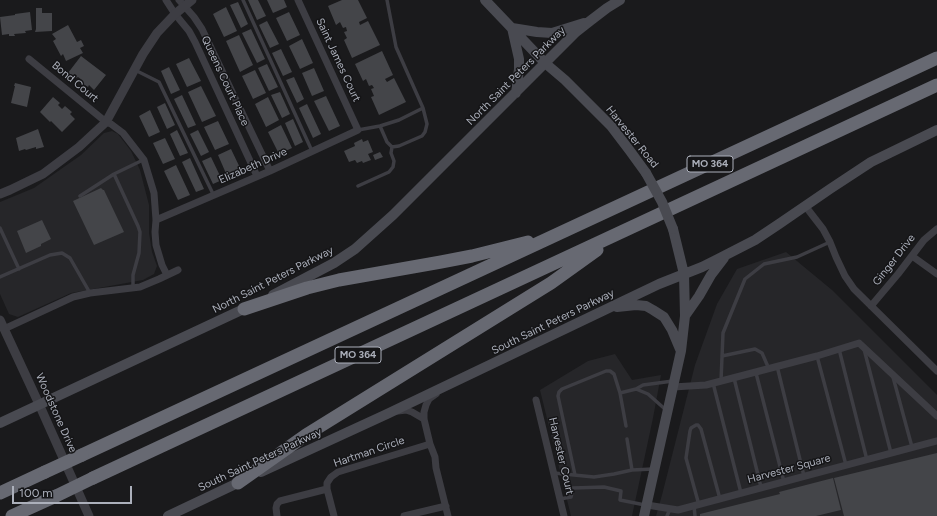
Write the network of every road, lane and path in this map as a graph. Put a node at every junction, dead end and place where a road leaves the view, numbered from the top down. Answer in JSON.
{"nodes":[{"id":1,"x":166,"y":0,"type":"edge"},
{"id":2,"x":243,"y":0,"type":"edge"},
{"id":3,"x":298,"y":0,"type":"edge"},
{"id":4,"x":387,"y":0,"type":"edge"},
{"id":5,"x":485,"y":0,"type":"edge"},
{"id":6,"x":620,"y":0,"type":"edge"},
{"id":7,"x":185,"y":2,"type":"edge"},
{"id":8,"x":175,"y":14,"type":"junction"},
{"id":9,"x":590,"y":21,"type":"junction"},
{"id":10,"x":512,"y":28,"type":"junction"},
{"id":11,"x":29,"y":58,"type":"dead end"},
{"id":12,"x":937,"y":58,"type":"edge"},
{"id":13,"x":546,"y":63,"type":"junction"},
{"id":14,"x":134,"y":69,"type":"junction"},
{"id":15,"x":937,"y":85,"type":"edge"},
{"id":16,"x":516,"y":93,"type":"junction"},
{"id":17,"x":423,"y":108,"type":"junction"},
{"id":18,"x":106,"y":122,"type":"junction"},
{"id":19,"x":380,"y":126,"type":"junction"},
{"id":20,"x":358,"y":130,"type":"junction"},
{"id":21,"x":937,"y":130,"type":"edge"},
{"id":22,"x":392,"y":147,"type":"junction"},
{"id":23,"x":312,"y":151,"type":"junction"},
{"id":24,"x":144,"y":160,"type":"junction"},
{"id":25,"x":270,"y":171,"type":"junction"},
{"id":26,"x":114,"y":174,"type":"junction"},
{"id":27,"x":257,"y":176,"type":"junction"},
{"id":28,"x":358,"y":186,"type":"dead end"},
{"id":29,"x":0,"y":194,"type":"edge"},
{"id":30,"x":80,"y":196,"type":"dead end"},
{"id":31,"x":214,"y":196,"type":"junction"},
{"id":32,"x":806,"y":206,"type":"junction"},
{"id":33,"x":156,"y":220,"type":"junction"},
{"id":34,"x":0,"y":228,"type":"edge"},
{"id":35,"x":937,"y":229,"type":"edge"},
{"id":36,"x":622,"y":231,"type":"junction"},
{"id":37,"x":555,"y":236,"type":"junction"},
{"id":38,"x":830,"y":242,"type":"junction"},
{"id":39,"x":726,"y":255,"type":"junction"},
{"id":40,"x":912,"y":256,"type":"junction"},
{"id":41,"x":19,"y":269,"type":"junction"},
{"id":42,"x":178,"y":270,"type":"dead end"},
{"id":43,"x":684,"y":274,"type":"junction"},
{"id":44,"x":937,"y":274,"type":"edge"},
{"id":45,"x":167,"y":275,"type":"junction"},
{"id":46,"x":0,"y":277,"type":"edge"},
{"id":47,"x":133,"y":288,"type":"junction"},
{"id":48,"x":90,"y":293,"type":"junction"},
{"id":49,"x":870,"y":306,"type":"junction"},
{"id":50,"x":244,"y":309,"type":"junction"},
{"id":51,"x":608,"y":309,"type":"junction"},
{"id":52,"x":685,"y":316,"type":"junction"},
{"id":53,"x":2,"y":325,"type":"edge"},
{"id":54,"x":863,"y":346,"type":"junction"},
{"id":55,"x":839,"y":349,"type":"junction"},
{"id":56,"x":681,"y":351,"type":"junction"},
{"id":57,"x":722,"y":356,"type":"junction"},
{"id":58,"x":817,"y":356,"type":"junction"},
{"id":59,"x":777,"y":366,"type":"junction"},
{"id":60,"x":769,"y":369,"type":"junction"},
{"id":61,"x":937,"y":371,"type":"edge"},
{"id":62,"x":756,"y":372,"type":"junction"},
{"id":63,"x":892,"y":374,"type":"junction"},
{"id":64,"x":734,"y":378,"type":"junction"},
{"id":65,"x":721,"y":381,"type":"junction"},
{"id":66,"x":713,"y":383,"type":"junction"},
{"id":67,"x":674,"y":384,"type":"junction"},
{"id":68,"x":445,"y":386,"type":"junction"},
{"id":69,"x":636,"y":389,"type":"junction"},
{"id":70,"x":620,"y":393,"type":"junction"},
{"id":71,"x":536,"y":400,"type":"dead end"},
{"id":72,"x":39,"y":404,"type":"junction"},
{"id":73,"x":667,"y":412,"type":"junction"},
{"id":74,"x":387,"y":414,"type":"junction"},
{"id":75,"x":937,"y":416,"type":"edge"},
{"id":76,"x":424,"y":419,"type":"junction"},
{"id":77,"x":0,"y":423,"type":"edge"},
{"id":78,"x":626,"y":426,"type":"dead end"},
{"id":79,"x":628,"y":439,"type":"dead end"},
{"id":80,"x":937,"y":441,"type":"edge"},
{"id":81,"x":430,"y":444,"type":"junction"},
{"id":82,"x":912,"y":448,"type":"junction"},
{"id":83,"x":891,"y":453,"type":"junction"},
{"id":84,"x":867,"y":460,"type":"junction"},
{"id":85,"x":846,"y":465,"type":"junction"},
{"id":86,"x":655,"y":469,"type":"junction"},
{"id":87,"x":632,"y":470,"type":"junction"},
{"id":88,"x":554,"y":473,"type":"junction"},
{"id":89,"x":575,"y":475,"type":"junction"},
{"id":90,"x":804,"y":476,"type":"junction"},
{"id":91,"x":784,"y":482,"type":"junction"},
{"id":92,"x":238,"y":483,"type":"junction"},
{"id":93,"x":761,"y":488,"type":"junction"},
{"id":94,"x":327,"y":489,"type":"junction"},
{"id":95,"x":0,"y":493,"type":"edge"},
{"id":96,"x":741,"y":493,"type":"junction"},
{"id":97,"x":560,"y":499,"type":"junction"},
{"id":98,"x":720,"y":499,"type":"junction"},
{"id":99,"x":647,"y":505,"type":"junction"},
{"id":100,"x":697,"y":505,"type":"junction"},
{"id":101,"x":446,"y":506,"type":"junction"},
{"id":102,"x":668,"y":512,"type":"edge"},
{"id":103,"x":12,"y":516,"type":"edge"},
{"id":104,"x":88,"y":516,"type":"edge"},
{"id":105,"x":168,"y":516,"type":"edge"},
{"id":106,"x":277,"y":516,"type":"edge"},
{"id":107,"x":334,"y":516,"type":"edge"},
{"id":108,"x":404,"y":516,"type":"edge"},
{"id":109,"x":448,"y":516,"type":"edge"},
{"id":110,"x":564,"y":516,"type":"edge"},
{"id":111,"x":644,"y":516,"type":"edge"},
{"id":112,"x":695,"y":516,"type":"edge"}],
"edges":[{"from":1,"to":8,"type":"street","name":"Queens Court Place"},
{"from":2,"to":23,"type":"lane"},
{"from":3,"to":20,"type":"street","name":"Saint James Court"},
{"from":4,"to":17,"type":"lane"},
{"from":5,"to":10,"type":"main road","name":"Harvester Road"},
{"from":6,"to":9,"type":"main road","name":"North Saint Peters Parkway"},
{"from":7,"to":8,"type":"street"},
{"from":7,"to":25,"type":"street","name":"Queens Court Place"},
{"from":8,"to":14,"type":"street"},
{"from":8,"to":27,"type":"street","name":"Queens Court Place"},
{"from":9,"to":10,"type":"main road"},
{"from":9,"to":13,"type":"main road","name":"North Saint Peters Parkway"},
{"from":10,"to":13,"type":"main road","name":"Harvester Road"},
{"from":10,"to":16,"type":"main road"},
{"from":11,"to":18,"type":"street","name":"Bond Court"},
{"from":12,"to":37,"type":"highway","number":"MO 364"},
{"from":13,"to":16,"type":"main road","name":"North Saint Peters Parkway"},
{"from":13,"to":43,"type":"main road","name":"Harvester Road","bridge":true},
{"from":14,"to":18,"type":"street"},
{"from":14,"to":31,"type":"lane"},
{"from":15,"to":36,"type":"highway","number":"MO 364"},
{"from":16,"to":50,"type":"main road","name":"North Saint Peters Parkway"},
{"from":17,"to":19,"type":"lane"},
{"from":17,"to":22,"type":"lane"},
{"from":18,"to":24,"type":"street","name":"Bond Court"},
{"from":18,"to":29,"type":"street"},
{"from":19,"to":20,"type":"lane"},
{"from":19,"to":22,"type":"lane"},
{"from":20,"to":23,"type":"street","name":"Elizabeth Drive"},
{"from":21,"to":32,"type":"main road","name":"South Saint Peters Parkway"},
{"from":22,"to":28,"type":"lane"},
{"from":23,"to":25,"type":"street","name":"Elizabeth Drive"},
{"from":24,"to":26,"type":"lane"},
{"from":24,"to":33,"type":"street"},
{"from":25,"to":27,"type":"street","name":"Elizabeth Drive"},
{"from":26,"to":30,"type":"lane"},
{"from":26,"to":47,"type":"lane"},
{"from":27,"to":31,"type":"street","name":"Elizabeth Drive"},
{"from":31,"to":33,"type":"street","name":"Elizabeth Drive"},
{"from":32,"to":38,"type":"street"},
{"from":32,"to":39,"type":"main road","name":"South Saint Peters Parkway"},
{"from":33,"to":45,"type":"street"},
{"from":34,"to":41,"type":"lane"},
{"from":35,"to":40,"type":"street","name":"Ginger Drive"},
{"from":36,"to":92,"type":"highway"},
{"from":36,"to":103,"type":"highway","number":"MO 364","bridge":true},
{"from":37,"to":50,"type":"highway"},
{"from":37,"to":95,"type":"highway","number":"MO 364","bridge":true},
{"from":38,"to":49,"type":"street"},
{"from":38,"to":57,"type":"lane"},
{"from":39,"to":43,"type":"main road","name":"South Saint Peters Parkway"},
{"from":39,"to":52,"type":"main road"},
{"from":40,"to":44,"type":"street"},
{"from":40,"to":49,"type":"street","name":"Ginger Drive"},
{"from":41,"to":46,"type":"lane"},
{"from":41,"to":48,"type":"lane"},
{"from":42,"to":45,"type":"street"},
{"from":43,"to":51,"type":"main road","name":"South Saint Peters Parkway"},
{"from":43,"to":52,"type":"main road","name":"Harvester Road"},
{"from":45,"to":47,"type":"street"},
{"from":47,"to":48,"type":"street"},
{"from":48,"to":53,"type":"street"},
{"from":49,"to":61,"type":"street"},
{"from":50,"to":72,"type":"main road","name":"North Saint Peters Parkway"},
{"from":51,"to":56,"type":"main road"},
{"from":51,"to":68,"type":"main road","name":"South Saint Peters Parkway"},
{"from":52,"to":56,"type":"main road","name":"Harvester Road"},
{"from":53,"to":72,"type":"street","name":"Woodstone Drive"},
{"from":54,"to":55,"type":"street"},
{"from":54,"to":63,"type":"street"},
{"from":54,"to":83,"type":"lane"},
{"from":55,"to":58,"type":"street"},
{"from":55,"to":84,"type":"lane"},
{"from":56,"to":67,"type":"main road","name":"Harvester Road"},
{"from":57,"to":60,"type":"lane"},
{"from":57,"to":65,"type":"lane"},
{"from":58,"to":59,"type":"street"},
{"from":58,"to":85,"type":"lane"},
{"from":59,"to":60,"type":"street"},
{"from":59,"to":90,"type":"lane"},
{"from":60,"to":62,"type":"street"},
{"from":62,"to":64,"type":"street"},
{"from":62,"to":91,"type":"lane"},
{"from":63,"to":75,"type":"street"},
{"from":63,"to":82,"type":"lane"},
{"from":64,"to":65,"type":"street"},
{"from":64,"to":93,"type":"lane"},
{"from":65,"to":66,"type":"street"},
{"from":66,"to":67,"type":"street"},
{"from":66,"to":96,"type":"lane"},
{"from":67,"to":69,"type":"lane"},
{"from":67,"to":73,"type":"main road","name":"Harvester Road"},
{"from":68,"to":74,"type":"main road","name":"South Saint Peters Parkway"},
{"from":68,"to":76,"type":"street"},
{"from":69,"to":70,"type":"lane"},
{"from":69,"to":73,"type":"lane"},
{"from":70,"to":78,"type":"lane"},
{"from":70,"to":89,"type":"lane"},
{"from":71,"to":88,"type":"street","name":"Harvester Court"},
{"from":72,"to":77,"type":"main road","name":"North Saint Peters Parkway"},
{"from":72,"to":104,"type":"street","name":"Woodstone Drive"},
{"from":73,"to":86,"type":"main road","name":"Harvester Road"},
{"from":74,"to":76,"type":"street"},
{"from":74,"to":92,"type":"main road","name":"South Saint Peters Parkway"},
{"from":76,"to":81,"type":"street"},
{"from":79,"to":87,"type":"lane"},
{"from":80,"to":82,"type":"street","name":"Harvester Square"},
{"from":81,"to":94,"type":"street","name":"Hartman Circle"},
{"from":81,"to":101,"type":"street"},
{"from":82,"to":83,"type":"street","name":"Harvester Square"},
{"from":83,"to":84,"type":"street","name":"Harvester Square"},
{"from":84,"to":85,"type":"street","name":"Harvester Square"},
{"from":85,"to":90,"type":"street","name":"Harvester Square"},
{"from":86,"to":87,"type":"lane"},
{"from":86,"to":99,"type":"main road","name":"Harvester Road"},
{"from":87,"to":89,"type":"lane"},
{"from":88,"to":89,"type":"lane"},
{"from":88,"to":97,"type":"street","name":"Harvester Court"},
{"from":90,"to":91,"type":"street","name":"Harvester Square"},
{"from":91,"to":93,"type":"street","name":"Harvester Square"},
{"from":92,"to":105,"type":"main road","name":"South Saint Peters Parkway"},
{"from":93,"to":96,"type":"street","name":"Harvester Square"},
{"from":94,"to":106,"type":"street"},
{"from":94,"to":107,"type":"street"},
{"from":96,"to":98,"type":"street","name":"Harvester Square"},
{"from":97,"to":99,"type":"lane"},
{"from":97,"to":110,"type":"street","name":"Harvester Court"},
{"from":98,"to":100,"type":"street","name":"Harvester Square"},
{"from":98,"to":100,"type":"lane"},
{"from":99,"to":102,"type":"street","name":"Harvester Square"},
{"from":99,"to":111,"type":"main road","name":"Harvester Road"},
{"from":100,"to":102,"type":"street","name":"Harvester Square"},
{"from":100,"to":112,"type":"lane"},
{"from":101,"to":108,"type":"street"},
{"from":101,"to":109,"type":"street"}]}
